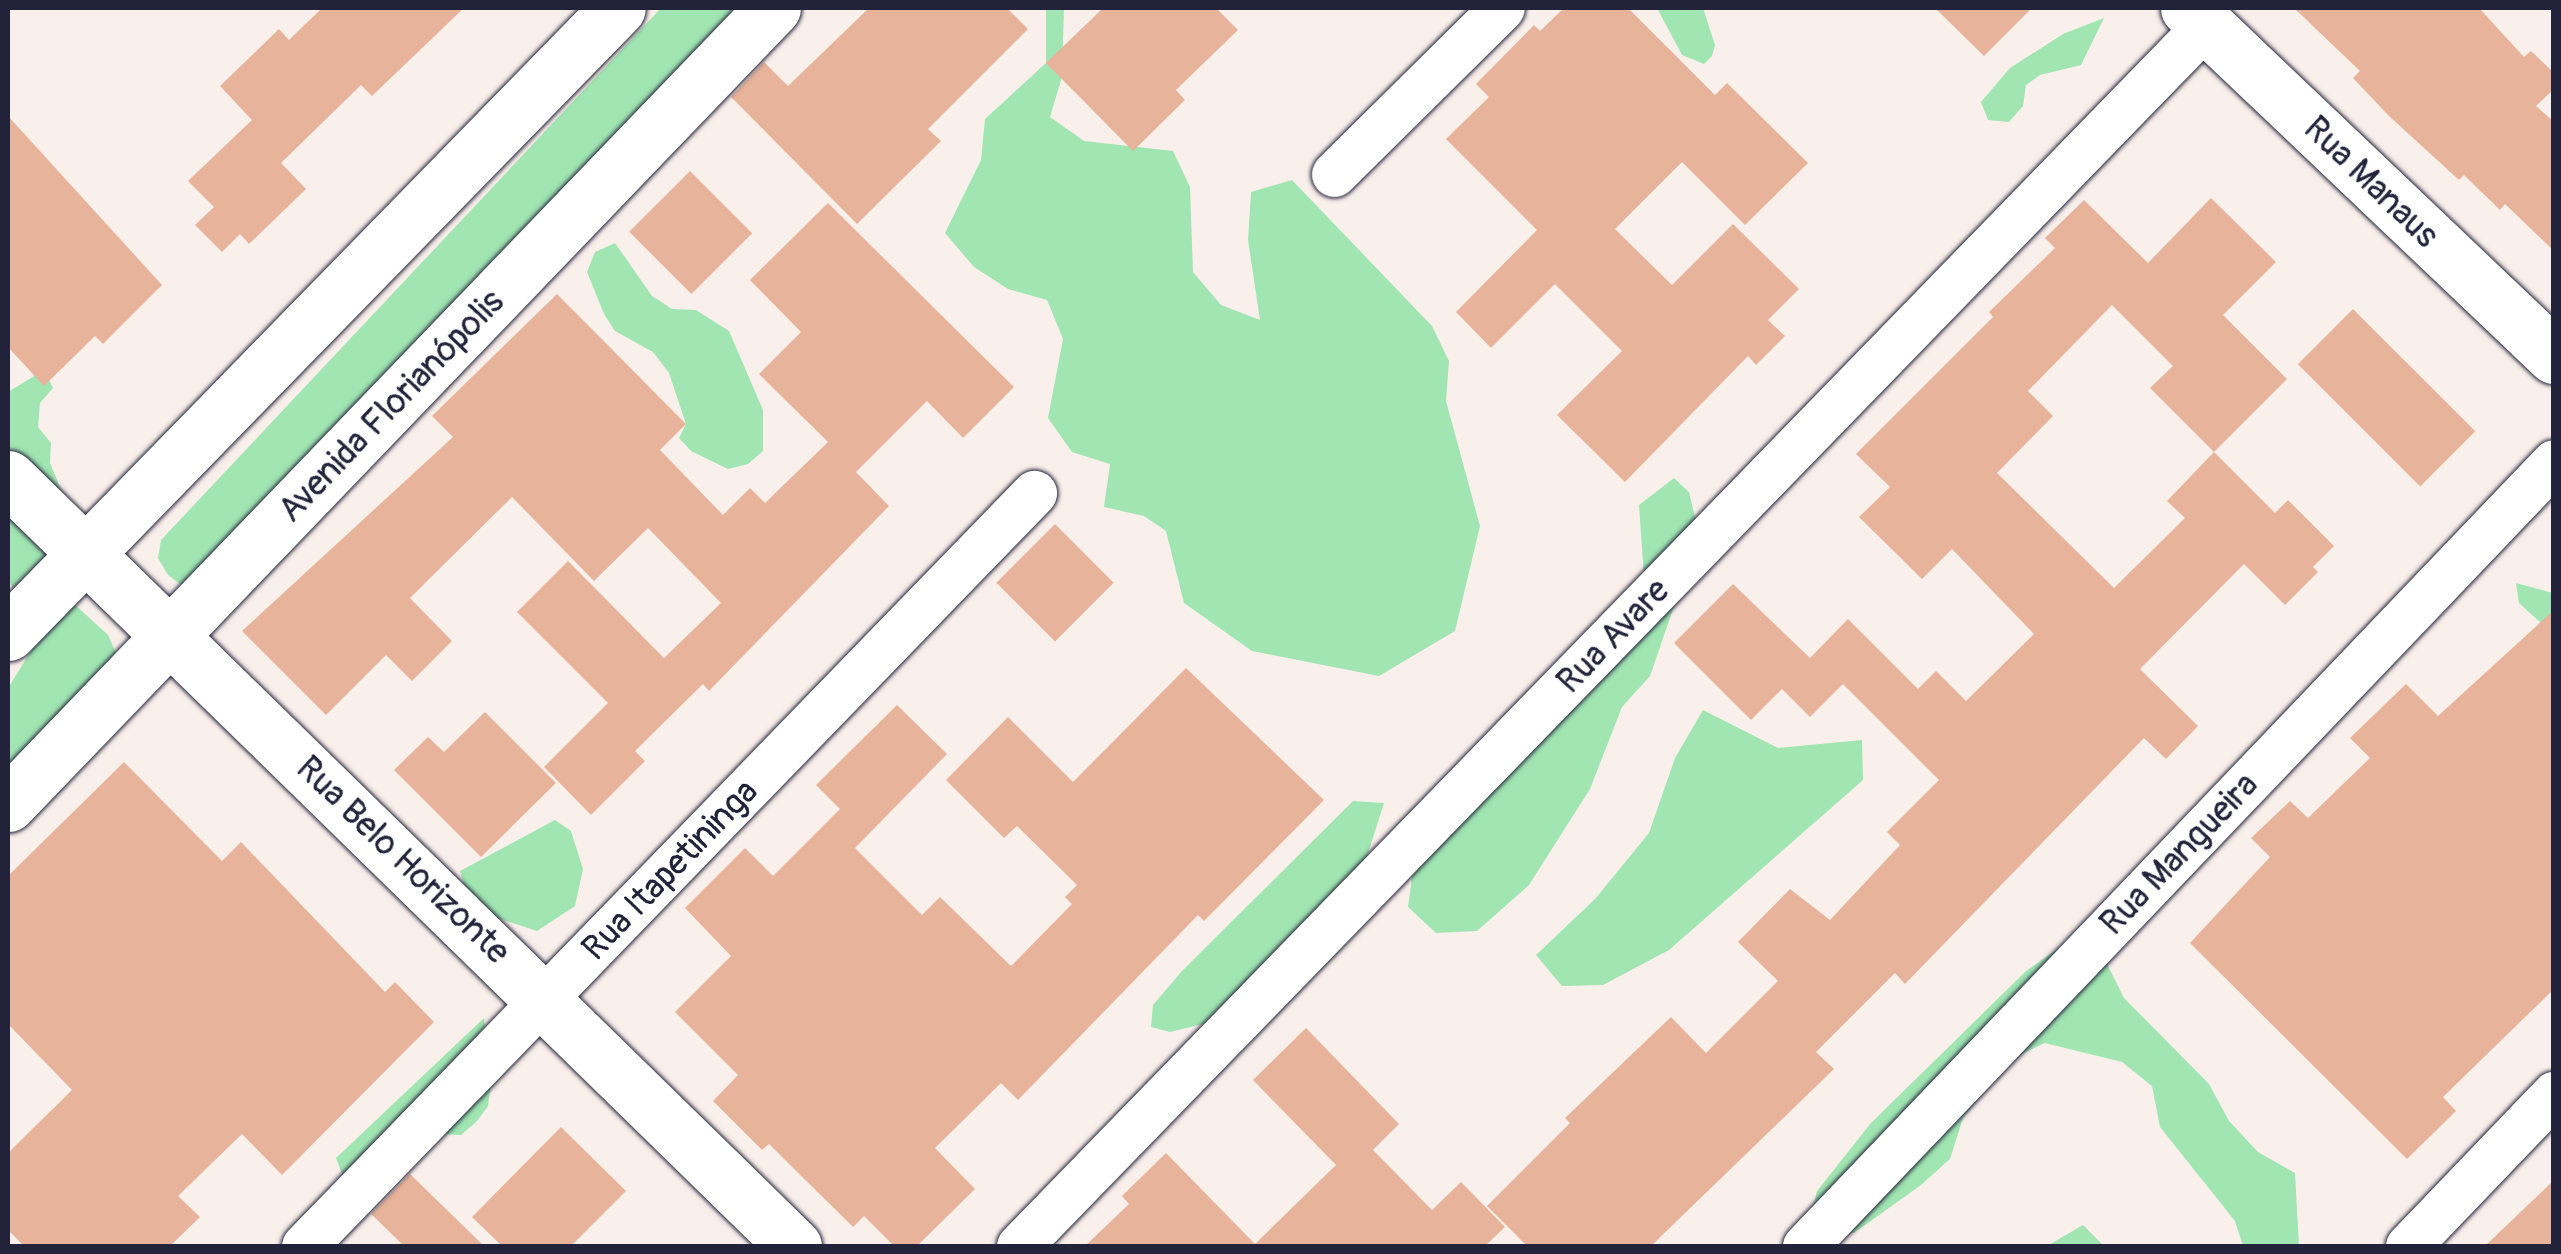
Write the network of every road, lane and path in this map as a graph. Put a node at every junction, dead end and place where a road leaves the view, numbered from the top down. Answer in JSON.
{"nodes":[{"id":1,"x":618,"y":8,"type":"edge"},
{"id":2,"x":774,"y":8,"type":"edge"},
{"id":3,"x":1502,"y":8,"type":"edge"},
{"id":4,"x":2197,"y":16,"type":"edge"},
{"id":5,"x":1334,"y":174,"type":"dead end"},
{"id":6,"x":2554,"y":356,"type":"edge"},
{"id":7,"x":2554,"y":462,"type":"edge"},
{"id":8,"x":8,"y":478,"type":"edge"},
{"id":9,"x":1034,"y":493,"type":"dead end"},
{"id":10,"x":84,"y":552,"type":"junction"},
{"id":11,"x":8,"y":632,"type":"edge"},
{"id":12,"x":171,"y":635,"type":"junction"},
{"id":13,"x":8,"y":804,"type":"edge"},
{"id":14,"x":546,"y":998,"type":"junction"},
{"id":15,"x":2554,"y":1094,"type":"edge"},
{"id":16,"x":304,"y":1246,"type":"edge"},
{"id":17,"x":794,"y":1246,"type":"edge"},
{"id":18,"x":1019,"y":1246,"type":"edge"},
{"id":19,"x":1805,"y":1246,"type":"edge"},
{"id":20,"x":2408,"y":1246,"type":"edge"}],
"edges":[{"from":1,"to":10,"type":"street"},
{"from":2,"to":12,"type":"street","name":"Avenida Florianópolis"},
{"from":3,"to":5,"type":"street"},
{"from":4,"to":6,"type":"street","name":"Rua Manaus"},
{"from":4,"to":18,"type":"street","name":"Rua Avare"},
{"from":7,"to":19,"type":"street","name":"Rua Mangueira"},
{"from":8,"to":10,"type":"street","name":"Rua Belo Horizonte"},
{"from":9,"to":14,"type":"street","name":"Rua Itapetininga"},
{"from":10,"to":11,"type":"street"},
{"from":10,"to":12,"type":"street","name":"Rua Belo Horizonte"},
{"from":12,"to":13,"type":"street","name":"Avenida Florianópolis"},
{"from":12,"to":14,"type":"street","name":"Rua Belo Horizonte"},
{"from":14,"to":16,"type":"street","name":"Rua Itapetininga"},
{"from":14,"to":17,"type":"street","name":"Rua Belo Horizonte"},
{"from":15,"to":20,"type":"street"}]}
